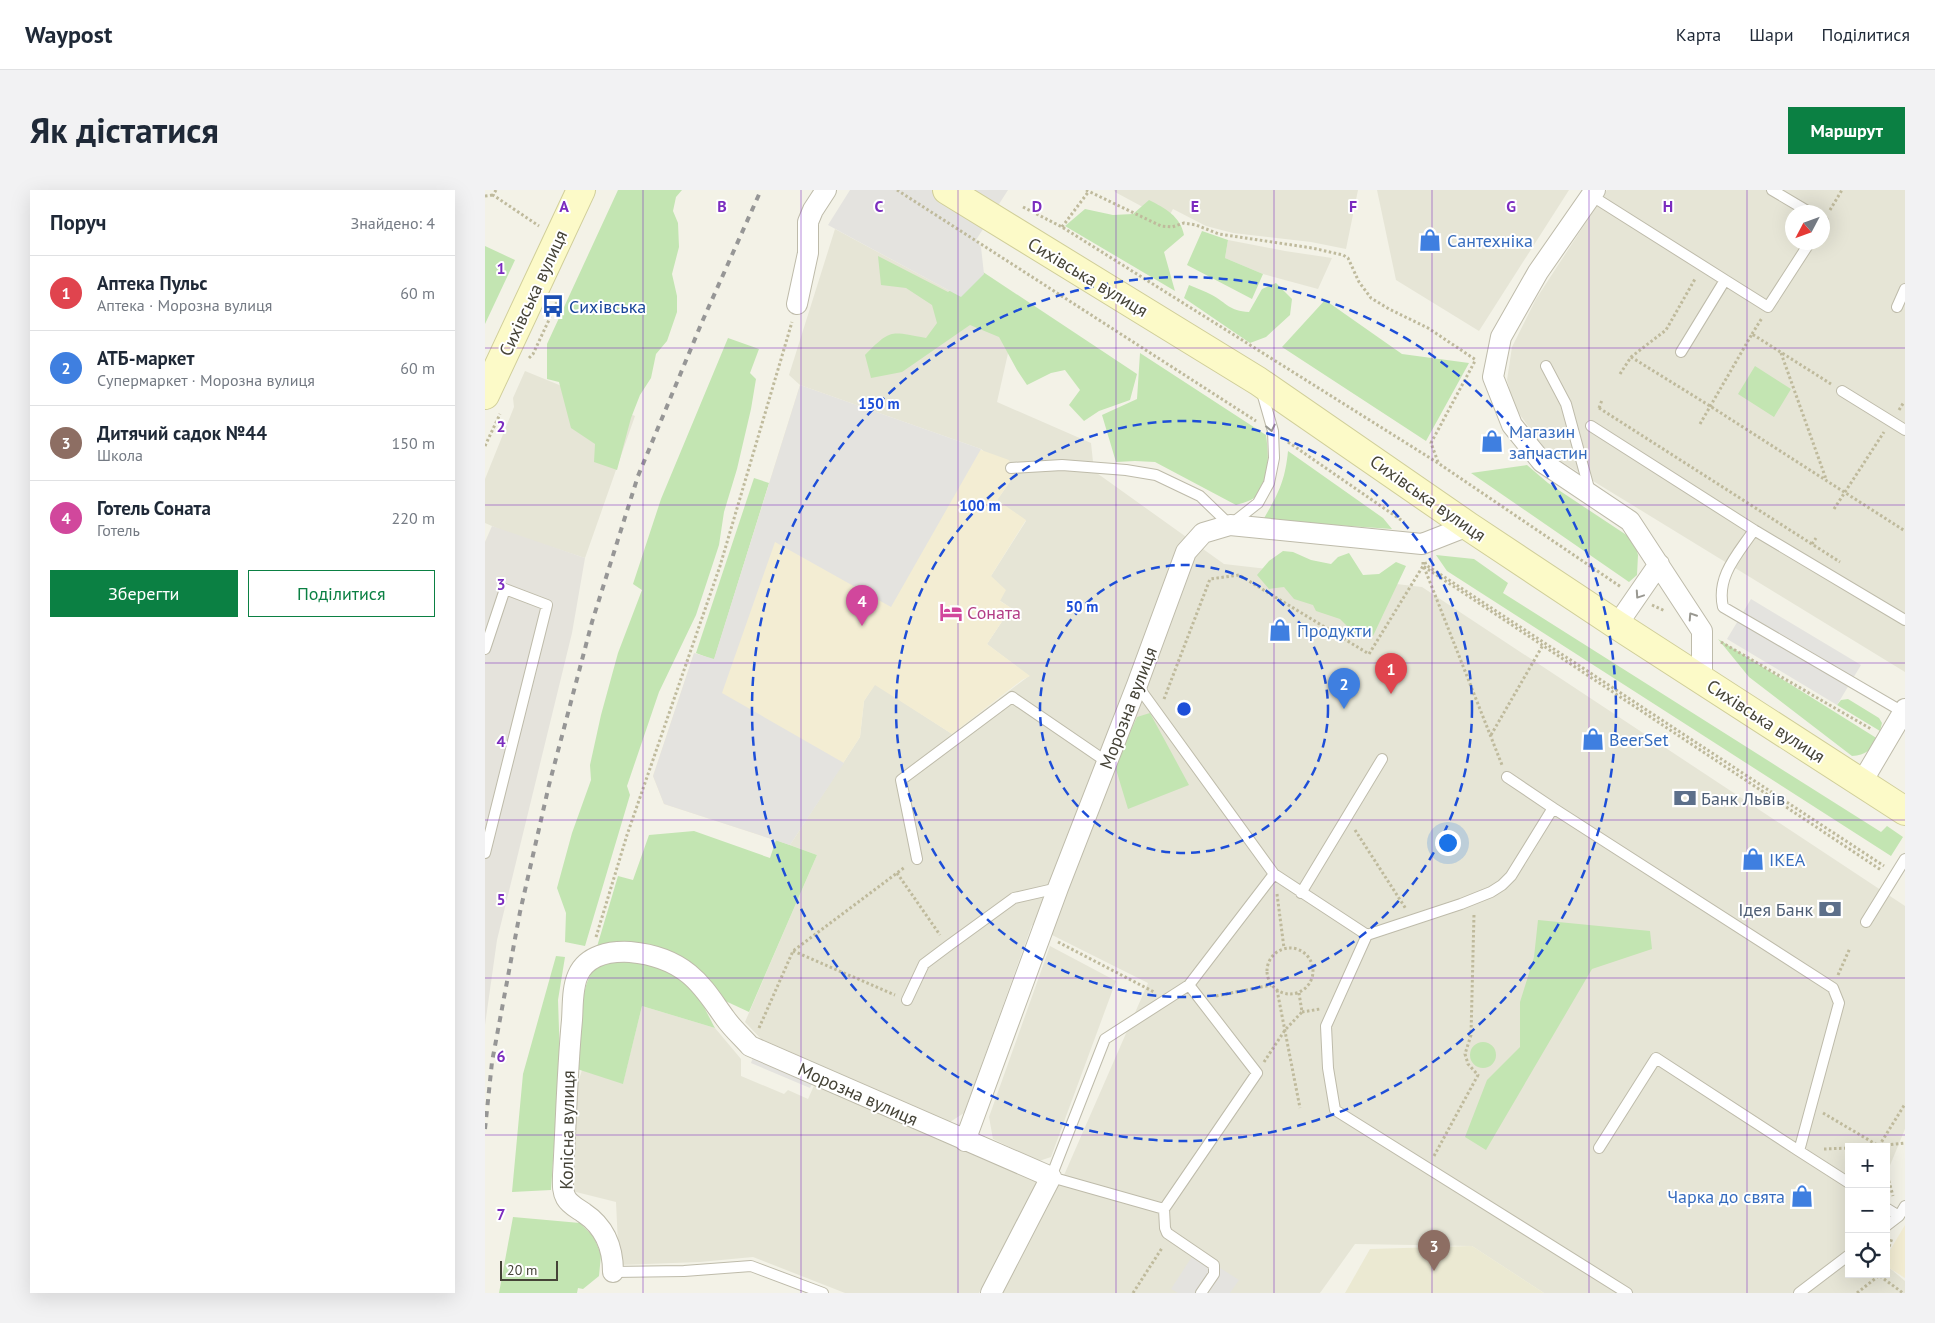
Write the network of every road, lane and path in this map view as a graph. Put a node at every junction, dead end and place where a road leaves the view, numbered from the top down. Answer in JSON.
{"nodes":[{"id":1,"x":496,"y":190,"type":"edge"},
{"id":2,"x":581,"y":190,"type":"edge"},
{"id":3,"x":826,"y":190,"type":"edge"},
{"id":4,"x":897,"y":190,"type":"edge"},
{"id":5,"x":947,"y":190,"type":"edge"},
{"id":6,"x":1088,"y":190,"type":"edge"},
{"id":7,"x":1772,"y":190,"type":"edge"},
{"id":8,"x":1842,"y":190,"type":"edge"},
{"id":9,"x":1593,"y":193,"type":"edge"},
{"id":10,"x":493,"y":195,"type":"junction"},
{"id":11,"x":485,"y":196,"type":"edge"},
{"id":12,"x":1797,"y":205,"type":"edge"},
{"id":13,"x":1022,"y":207,"type":"dead end"},
{"id":14,"x":1830,"y":210,"type":"edge"},
{"id":15,"x":539,"y":226,"type":"dead end"},
{"id":16,"x":1062,"y":227,"type":"junction"},
{"id":17,"x":1804,"y":250,"type":"edge"},
{"id":18,"x":1689,"y":273,"type":"dead end"},
{"id":19,"x":1725,"y":280,"type":"junction"},
{"id":20,"x":1905,"y":289,"type":"edge"},
{"id":21,"x":797,"y":304,"type":"joint"},
{"id":22,"x":1897,"y":307,"type":"dead end"},
{"id":23,"x":1681,"y":352,"type":"dead end"},
{"id":24,"x":1781,"y":352,"type":"junction"},
{"id":25,"x":1479,"y":353,"type":"dead end"},
{"id":26,"x":1631,"y":358,"type":"junction"},
{"id":27,"x":1476,"y":360,"type":"junction"},
{"id":28,"x":1546,"y":366,"type":"dead end"},
{"id":29,"x":1620,"y":374,"type":"dead end"},
{"id":30,"x":1493,"y":377,"type":"junction"},
{"id":31,"x":1258,"y":381,"type":"junction"},
{"id":32,"x":1842,"y":391,"type":"joint"},
{"id":33,"x":485,"y":395,"type":"edge"},
{"id":34,"x":1711,"y":406,"type":"junction"},
{"id":35,"x":1599,"y":408,"type":"dead end"},
{"id":36,"x":1891,"y":422,"type":"junction"},
{"id":37,"x":1700,"y":424,"type":"dead end"},
{"id":38,"x":1591,"y":426,"type":"dead end"},
{"id":39,"x":1905,"y":430,"type":"edge"},
{"id":40,"x":1273,"y":431,"type":"junction"},
{"id":41,"x":1683,"y":454,"type":"dead end"},
{"id":42,"x":1680,"y":459,"type":"junction"},
{"id":43,"x":1011,"y":468,"type":"dead end"},
{"id":44,"x":1826,"y":480,"type":"junction"},
{"id":45,"x":1845,"y":492,"type":"junction"},
{"id":46,"x":1591,"y":495,"type":"junction"},
{"id":47,"x":1834,"y":509,"type":"dead end"},
{"id":48,"x":1402,"y":519,"type":"dead end"},
{"id":49,"x":1230,"y":525,"type":"junction"},
{"id":50,"x":1468,"y":526,"type":"junction"},
{"id":51,"x":1754,"y":530,"type":"junction"},
{"id":52,"x":1905,"y":531,"type":"edge"},
{"id":53,"x":1816,"y":538,"type":"dead end"},
{"id":54,"x":1422,"y":544,"type":"junction"},
{"id":55,"x":1811,"y":544,"type":"junction"},
{"id":56,"x":1659,"y":564,"type":"junction"},
{"id":57,"x":1843,"y":564,"type":"dead end"},
{"id":58,"x":1423,"y":566,"type":"junction"},
{"id":59,"x":1905,"y":620,"type":"edge"},
{"id":60,"x":1617,"y":625,"type":"junction"},
{"id":61,"x":1543,"y":645,"type":"junction"},
{"id":62,"x":485,"y":649,"type":"edge"},
{"id":63,"x":1701,"y":679,"type":"junction"},
{"id":64,"x":1137,"y":685,"type":"junction"},
{"id":65,"x":1904,"y":710,"type":"edge"},
{"id":66,"x":1159,"y":714,"type":"junction"},
{"id":67,"x":1490,"y":735,"type":"junction"},
{"id":68,"x":1382,"y":759,"type":"dead end"},
{"id":69,"x":1107,"y":762,"type":"junction"},
{"id":70,"x":1507,"y":777,"type":"joint"},
{"id":71,"x":1862,"y":782,"type":"junction"},
{"id":72,"x":1553,"y":808,"type":"junction"},
{"id":73,"x":1905,"y":811,"type":"edge"},
{"id":74,"x":1347,"y":817,"type":"junction"},
{"id":75,"x":485,"y":853,"type":"edge"},
{"id":76,"x":917,"y":859,"type":"joint"},
{"id":77,"x":1905,"y":859,"type":"edge"},
{"id":78,"x":897,"y":874,"type":"junction"},
{"id":79,"x":1273,"y":874,"type":"junction"},
{"id":80,"x":1895,"y":876,"type":"junction"},
{"id":81,"x":1058,"y":888,"type":"junction"},
{"id":82,"x":1301,"y":893,"type":"junction"},
{"id":83,"x":1475,"y":899,"type":"junction"},
{"id":84,"x":1413,"y":920,"type":"junction"},
{"id":85,"x":1866,"y":922,"type":"dead end"},
{"id":86,"x":1042,"y":933,"type":"junction"},
{"id":87,"x":1367,"y":935,"type":"junction"},
{"id":88,"x":948,"y":946,"type":"junction"},
{"id":89,"x":1285,"y":948,"type":"junction"},
{"id":90,"x":1850,"y":948,"type":"dead end"},
{"id":91,"x":793,"y":951,"type":"junction"},
{"id":92,"x":593,"y":958,"type":"junction"},
{"id":93,"x":1189,"y":985,"type":"junction"},
{"id":94,"x":1271,"y":985,"type":"junction"},
{"id":95,"x":1833,"y":988,"type":"junction"},
{"id":96,"x":1277,"y":990,"type":"junction"},
{"id":97,"x":1299,"y":993,"type":"junction"},
{"id":98,"x":1167,"y":999,"type":"junction"},
{"id":99,"x":907,"y":1000,"type":"joint"},
{"id":100,"x":1200,"y":1000,"type":"junction"},
{"id":101,"x":1285,"y":1030,"type":"junction"},
{"id":102,"x":750,"y":1046,"type":"junction"},
{"id":103,"x":1257,"y":1073,"type":"junction"},
{"id":104,"x":1905,"y":1104,"type":"edge"},
{"id":105,"x":1811,"y":1106,"type":"junction"},
{"id":106,"x":1300,"y":1108,"type":"dead end"},
{"id":107,"x":965,"y":1141,"type":"junction"},
{"id":108,"x":1874,"y":1143,"type":"edge"},
{"id":109,"x":1881,"y":1143,"type":"edge"},
{"id":110,"x":1905,"y":1143,"type":"edge"},
{"id":111,"x":1890,"y":1145,"type":"edge"},
{"id":112,"x":1599,"y":1148,"type":"dead end"},
{"id":113,"x":1799,"y":1151,"type":"junction"},
{"id":114,"x":1428,"y":1168,"type":"junction"},
{"id":115,"x":1051,"y":1177,"type":"junction"},
{"id":116,"x":1845,"y":1180,"type":"edge"},
{"id":117,"x":1905,"y":1206,"type":"edge"},
{"id":118,"x":1165,"y":1209,"type":"junction"},
{"id":119,"x":1890,"y":1210,"type":"edge"},
{"id":120,"x":1899,"y":1216,"type":"junction"},
{"id":121,"x":1890,"y":1223,"type":"edge"},
{"id":122,"x":1170,"y":1236,"type":"junction"},
{"id":123,"x":1845,"y":1257,"type":"edge"},
{"id":124,"x":613,"y":1272,"type":"joint"},
{"id":125,"x":1876,"y":1278,"type":"edge"},
{"id":126,"x":1884,"y":1278,"type":"edge"},
{"id":127,"x":823,"y":1293,"type":"edge"},
{"id":128,"x":991,"y":1293,"type":"edge"},
{"id":129,"x":1133,"y":1293,"type":"edge"},
{"id":130,"x":1201,"y":1293,"type":"edge"},
{"id":131,"x":1627,"y":1293,"type":"edge"},
{"id":132,"x":1799,"y":1293,"type":"edge"},
{"id":133,"x":1857,"y":1293,"type":"edge"},
{"id":134,"x":1903,"y":1293,"type":"edge"}],
"edges":[{"from":1,"to":10,"type":"path"},
{"from":2,"to":33,"type":"main road","name":"Сихівська вулиця"},
{"from":3,"to":21,"type":"street"},
{"from":4,"to":40,"type":"path"},
{"from":5,"to":31,"type":"main road","name":"Сихівська вулиця"},
{"from":6,"to":16,"type":"path"},
{"from":6,"to":27,"type":"path"},
{"from":7,"to":12,"type":"lane"},
{"from":8,"to":14,"type":"path"},
{"from":9,"to":19,"type":"lane"},
{"from":9,"to":30,"type":"street"},
{"from":10,"to":11,"type":"path"},
{"from":10,"to":15,"type":"path"},
{"from":13,"to":16,"type":"path"},
{"from":16,"to":27,"type":"path"},
{"from":17,"to":19,"type":"lane"},
{"from":18,"to":26,"type":"path"},
{"from":19,"to":23,"type":"lane"},
{"from":20,"to":22,"type":"lane"},
{"from":21,"to":92,"type":"path"},
{"from":24,"to":32,"type":"path"},
{"from":24,"to":34,"type":"path"},
{"from":24,"to":44,"type":"path"},
{"from":25,"to":27,"type":"path"},
{"from":26,"to":29,"type":"path"},
{"from":26,"to":34,"type":"path"},
{"from":27,"to":30,"type":"path"},
{"from":28,"to":46,"type":"lane"},
{"from":30,"to":46,"type":"street"},
{"from":31,"to":40,"type":"lane","one_way":true},
{"from":31,"to":50,"type":"main road","name":"Сихівська вулиця"},
{"from":32,"to":36,"type":"lane"},
{"from":34,"to":37,"type":"path"},
{"from":34,"to":44,"type":"path"},
{"from":35,"to":42,"type":"path"},
{"from":36,"to":39,"type":"lane"},
{"from":36,"to":45,"type":"path"},
{"from":38,"to":51,"type":"lane"},
{"from":40,"to":48,"type":"path"},
{"from":40,"to":49,"type":"lane"},
{"from":41,"to":42,"type":"path"},
{"from":42,"to":55,"type":"path"},
{"from":43,"to":49,"type":"lane"},
{"from":44,"to":45,"type":"path"},
{"from":45,"to":47,"type":"path"},
{"from":45,"to":52,"type":"path"},
{"from":46,"to":56,"type":"street"},
{"from":49,"to":54,"type":"street","name":"Морозна вулиця"},
{"from":49,"to":64,"type":"street","name":"Морозна вулиця"},
{"from":50,"to":54,"type":"street","name":"Морозна вулиця"},
{"from":50,"to":60,"type":"main road","name":"Сихівська вулиця"},
{"from":51,"to":59,"type":"lane"},
{"from":51,"to":65,"type":"lane"},
{"from":53,"to":55,"type":"path"},
{"from":54,"to":58,"type":"path"},
{"from":54,"to":80,"type":"path"},
{"from":55,"to":57,"type":"path"},
{"from":56,"to":60,"type":"street","one_way":true},
{"from":63,"to":56,"type":"street","one_way":true},
{"from":58,"to":61,"type":"path"},
{"from":58,"to":66,"type":"path"},
{"from":58,"to":67,"type":"path"},
{"from":60,"to":63,"type":"main road","name":"Сихівська вулиця"},
{"from":61,"to":67,"type":"path"},
{"from":61,"to":80,"type":"path"},
{"from":62,"to":75,"type":"lane"},
{"from":63,"to":71,"type":"main road","name":"Сихівська вулиця"},
{"from":64,"to":66,"type":"lane"},
{"from":64,"to":69,"type":"street","name":"Морозна вулиця"},
{"from":65,"to":71,"type":"street"},
{"from":66,"to":79,"type":"lane"},
{"from":67,"to":70,"type":"path"},
{"from":68,"to":74,"type":"lane"},
{"from":69,"to":76,"type":"lane"},
{"from":69,"to":81,"type":"street","name":"Морозна вулиця"},
{"from":70,"to":72,"type":"lane"},
{"from":71,"to":73,"type":"main road","name":"Сихівська вулиця"},
{"from":72,"to":83,"type":"lane"},
{"from":72,"to":95,"type":"lane"},
{"from":74,"to":82,"type":"lane"},
{"from":74,"to":84,"type":"path"},
{"from":76,"to":78,"type":"path"},
{"from":77,"to":80,"type":"lane"},
{"from":78,"to":88,"type":"path"},
{"from":78,"to":91,"type":"path"},
{"from":79,"to":82,"type":"lane"},
{"from":79,"to":89,"type":"path"},
{"from":79,"to":93,"type":"lane"},
{"from":80,"to":85,"type":"lane"},
{"from":81,"to":86,"type":"street","name":"Морозна вулиця"},
{"from":81,"to":88,"type":"lane"},
{"from":82,"to":87,"type":"lane"},
{"from":83,"to":84,"type":"lane"},
{"from":83,"to":114,"type":"path"},
{"from":84,"to":87,"type":"lane"},
{"from":86,"to":98,"type":"path"},
{"from":86,"to":107,"type":"street","name":"Морозна вулиця"},
{"from":87,"to":114,"type":"lane"},
{"from":88,"to":99,"type":"lane"},
{"from":89,"to":94,"type":"path"},
{"from":89,"to":97,"type":"path"},
{"from":90,"to":95,"type":"path"},
{"from":91,"to":99,"type":"path"},
{"from":91,"to":102,"type":"path"},
{"from":92,"to":102,"type":"street"},
{"from":92,"to":124,"type":"street","name":"Колісна вулиця"},
{"from":93,"to":98,"type":"lane"},
{"from":93,"to":100,"type":"lane"},
{"from":94,"to":96,"type":"path"},
{"from":94,"to":100,"type":"path"},
{"from":95,"to":105,"type":"lane"},
{"from":96,"to":97,"type":"path"},
{"from":96,"to":101,"type":"path"},
{"from":97,"to":101,"type":"path"},
{"from":98,"to":115,"type":"lane"},
{"from":100,"to":103,"type":"lane"},
{"from":101,"to":103,"type":"path"},
{"from":101,"to":106,"type":"path"},
{"from":102,"to":107,"type":"street","name":"Морозна вулиця"},
{"from":103,"to":118,"type":"lane"},
{"from":104,"to":109,"type":"path"},
{"from":105,"to":108,"type":"path"},
{"from":105,"to":113,"type":"lane"},
{"from":107,"to":115,"type":"street","name":"Морозна вулиця"},
{"from":110,"to":111,"type":"path"},
{"from":112,"to":113,"type":"lane"},
{"from":113,"to":116,"type":"lane"},
{"from":114,"to":131,"type":"lane"},
{"from":115,"to":118,"type":"lane"},
{"from":115,"to":128,"type":"street"},
{"from":117,"to":120,"type":"lane"},
{"from":118,"to":122,"type":"lane"},
{"from":119,"to":120,"type":"lane"},
{"from":120,"to":121,"type":"lane"},
{"from":122,"to":129,"type":"path"},
{"from":122,"to":130,"type":"lane"},
{"from":123,"to":132,"type":"lane"},
{"from":124,"to":127,"type":"lane","name":"Колісна вулиця"},
{"from":125,"to":133,"type":"path"},
{"from":126,"to":134,"type":"path"}]}
